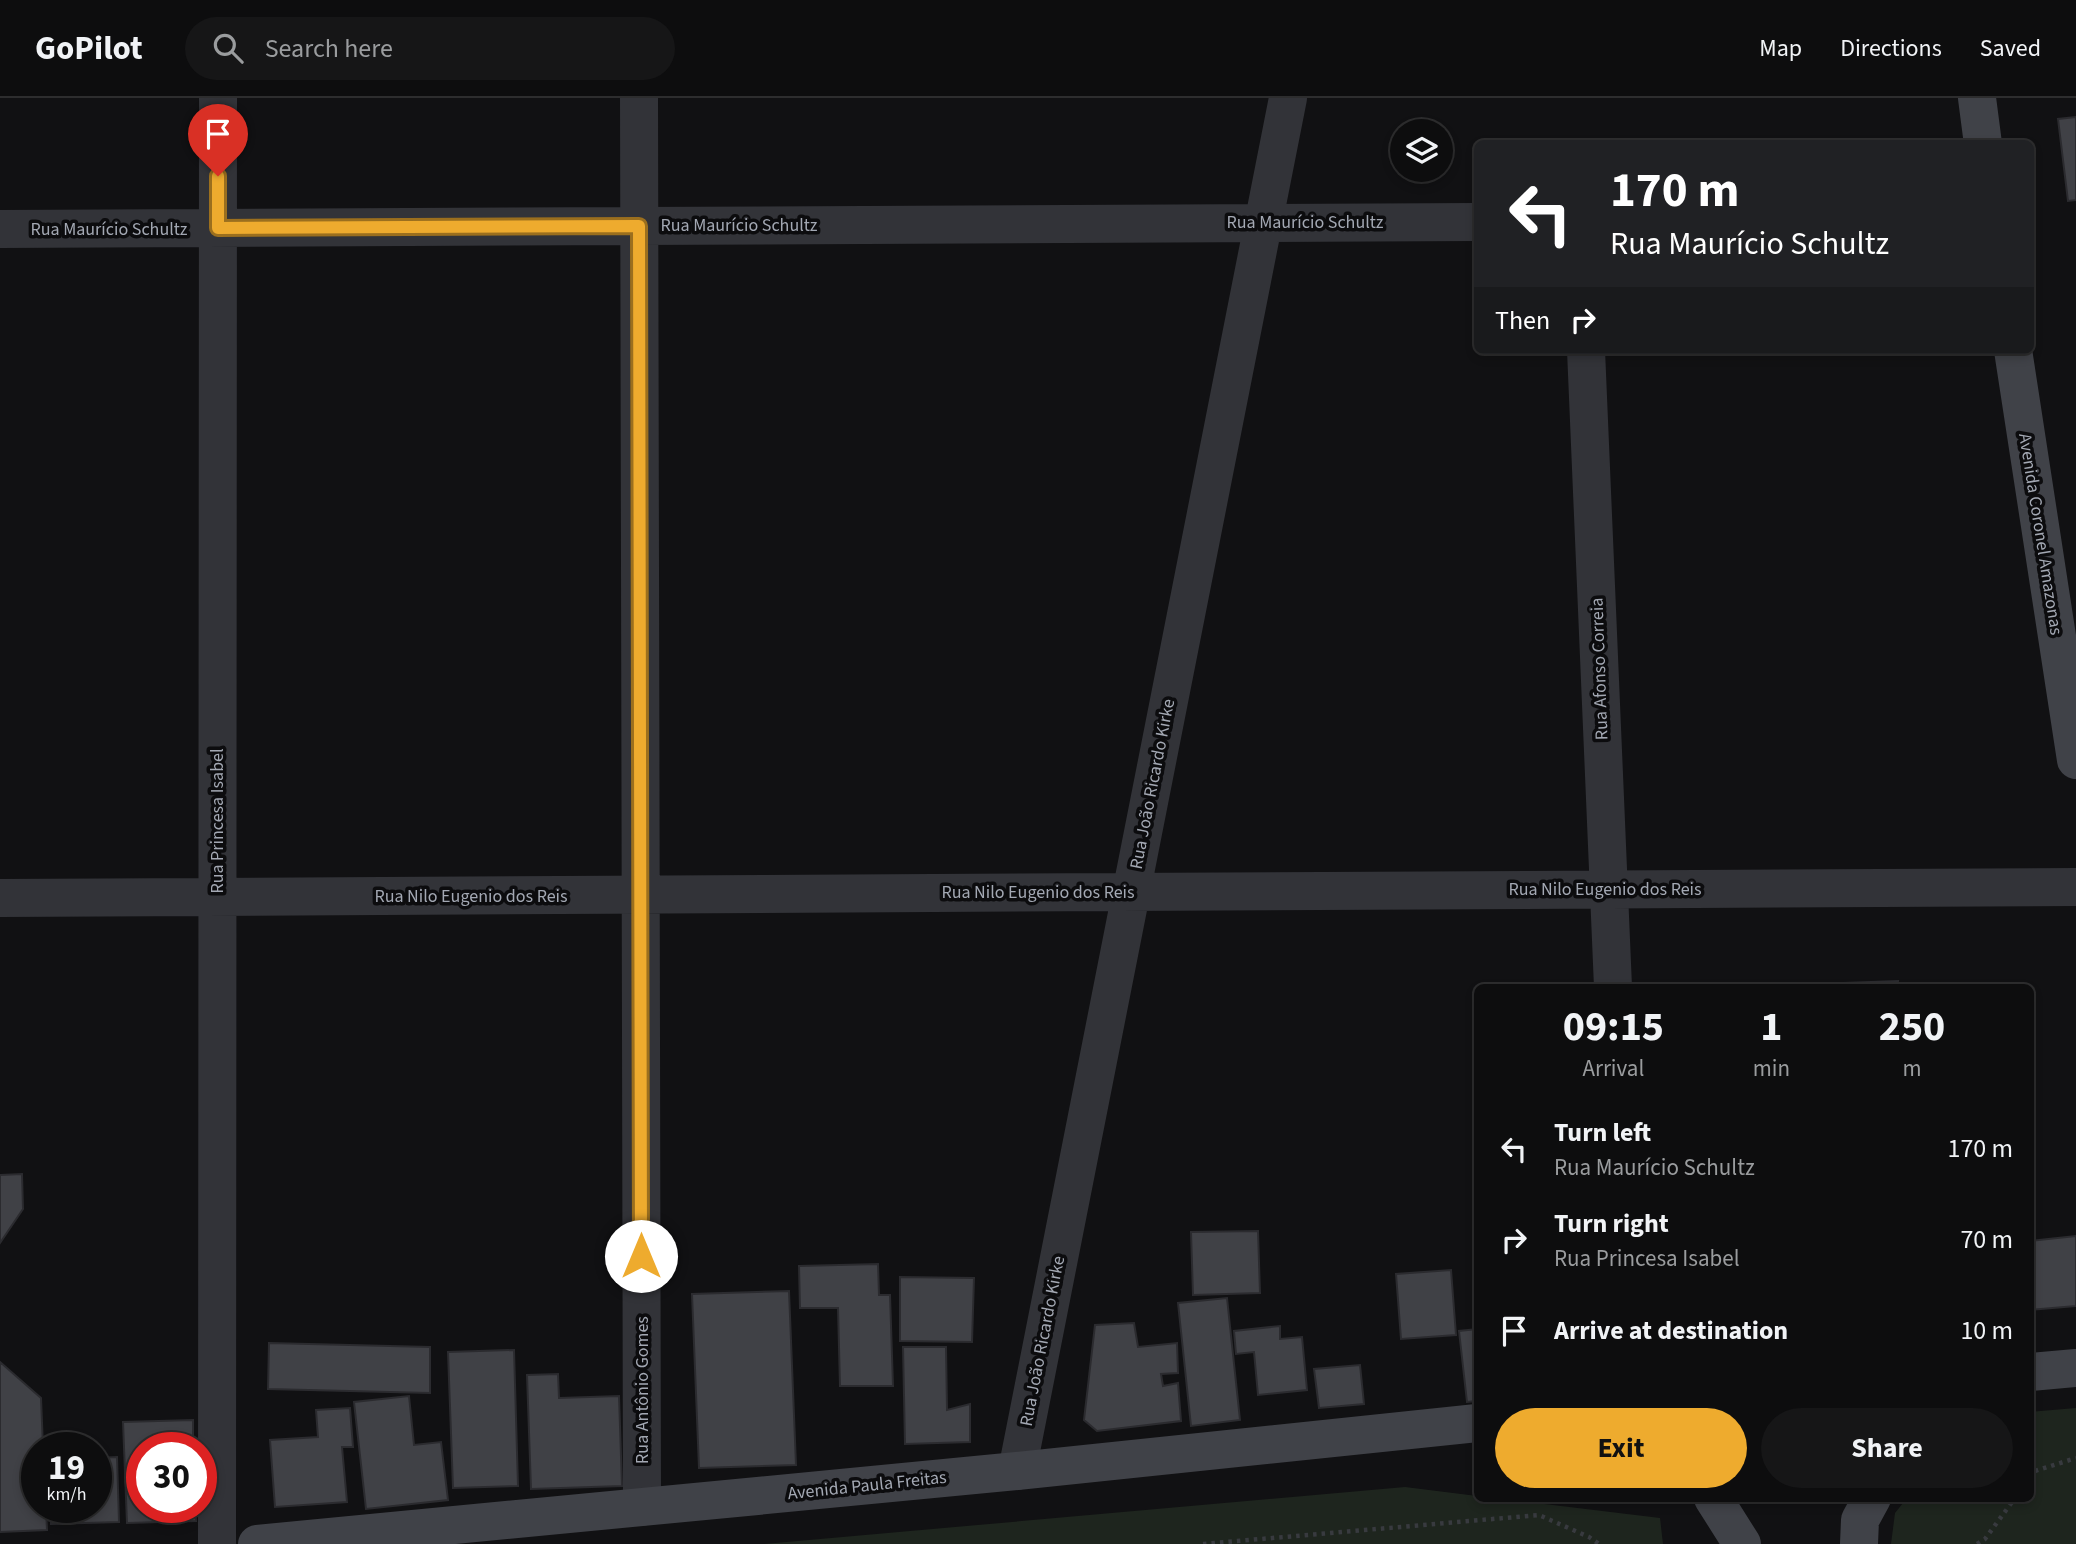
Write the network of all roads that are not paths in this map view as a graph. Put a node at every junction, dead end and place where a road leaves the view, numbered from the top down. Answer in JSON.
{"nodes":[{"id":1,"x":218,"y":98,"type":"edge"},
{"id":2,"x":639,"y":98,"type":"edge"},
{"id":3,"x":1288,"y":98,"type":"edge"},
{"id":4,"x":1976,"y":98,"type":"edge"},
{"id":5,"x":1982,"y":140,"type":"edge"},
{"id":6,"x":1474,"y":222,"type":"edge"},
{"id":7,"x":1263,"y":223,"type":"junction"},
{"id":8,"x":639,"y":226,"type":"junction"},
{"id":9,"x":218,"y":228,"type":"junction"},
{"id":10,"x":0,"y":229,"type":"edge"},
{"id":11,"x":1586,"y":354,"type":"edge"},
{"id":12,"x":2014,"y":354,"type":"edge"},
{"id":13,"x":2076,"y":760,"type":"edge"},
{"id":14,"x":2076,"y":887,"type":"edge"},
{"id":15,"x":1608,"y":889,"type":"junction"},
{"id":16,"x":1131,"y":892,"type":"junction"},
{"id":17,"x":640,"y":895,"type":"junction"},
{"id":18,"x":217,"y":897,"type":"junction"},
{"id":19,"x":0,"y":898,"type":"edge"},
{"id":20,"x":1613,"y":984,"type":"edge"},
{"id":21,"x":2076,"y":1368,"type":"edge"},
{"id":22,"x":2034,"y":1372,"type":"edge"},
{"id":23,"x":1474,"y":1423,"type":"edge"},
{"id":24,"x":1017,"y":1471,"type":"junction"},
{"id":25,"x":1716,"y":1502,"type":"edge"},
{"id":26,"x":1870,"y":1502,"type":"edge"},
{"id":27,"x":642,"y":1507,"type":"junction"},
{"id":28,"x":217,"y":1544,"type":"edge"},
{"id":29,"x":257,"y":1544,"type":"edge"},
{"id":30,"x":1742,"y":1544,"type":"edge"},
{"id":31,"x":1859,"y":1544,"type":"edge"}],
"edges":[{"from":1,"to":9,"type":"street","name":"Rua Princesa Isabel"},
{"from":2,"to":8,"type":"street","name":"Rua Antônio Gomes"},
{"from":3,"to":7,"type":"street","name":"Rua João Ricardo Kirke"},
{"from":4,"to":5,"type":"main road"},
{"from":6,"to":7,"type":"street","name":"Rua Maurício Schultz"},
{"from":7,"to":8,"type":"street","name":"Rua Maurício Schultz"},
{"from":7,"to":16,"type":"street","name":"Rua João Ricardo Kirke"},
{"from":8,"to":9,"type":"street","name":"Rua Maurício Schultz"},
{"from":8,"to":17,"type":"street","name":"Rua Antônio Gomes"},
{"from":9,"to":10,"type":"street","name":"Rua Maurício Schultz"},
{"from":9,"to":18,"type":"street","name":"Rua Princesa Isabel"},
{"from":11,"to":15,"type":"street","name":"Rua Afonso Correia"},
{"from":12,"to":13,"type":"main road","name":"Avenida Coronel Amazonas"},
{"from":14,"to":15,"type":"street","name":"Rua Nilo Eugenio dos Reis"},
{"from":15,"to":16,"type":"street","name":"Rua Nilo Eugenio dos Reis"},
{"from":15,"to":20,"type":"street","name":"Rua Afonso Correia"},
{"from":16,"to":17,"type":"street","name":"Rua Nilo Eugenio dos Reis"},
{"from":16,"to":24,"type":"street","name":"Rua João Ricardo Kirke"},
{"from":17,"to":18,"type":"street","name":"Rua Nilo Eugenio dos Reis"},
{"from":17,"to":27,"type":"street","name":"Rua Antônio Gomes"},
{"from":18,"to":19,"type":"street","name":"Rua Nilo Eugenio dos Reis"},
{"from":18,"to":28,"type":"street","name":"Rua Princesa Isabel"},
{"from":21,"to":22,"type":"main road"},
{"from":23,"to":24,"type":"main road","name":"Avenida Paula Freitas"},
{"from":24,"to":27,"type":"main road","name":"Avenida Paula Freitas"},
{"from":25,"to":30,"type":"main road"},
{"from":26,"to":31,"type":"main road"},
{"from":27,"to":29,"type":"main road","name":"Avenida Paula Freitas"}]}
